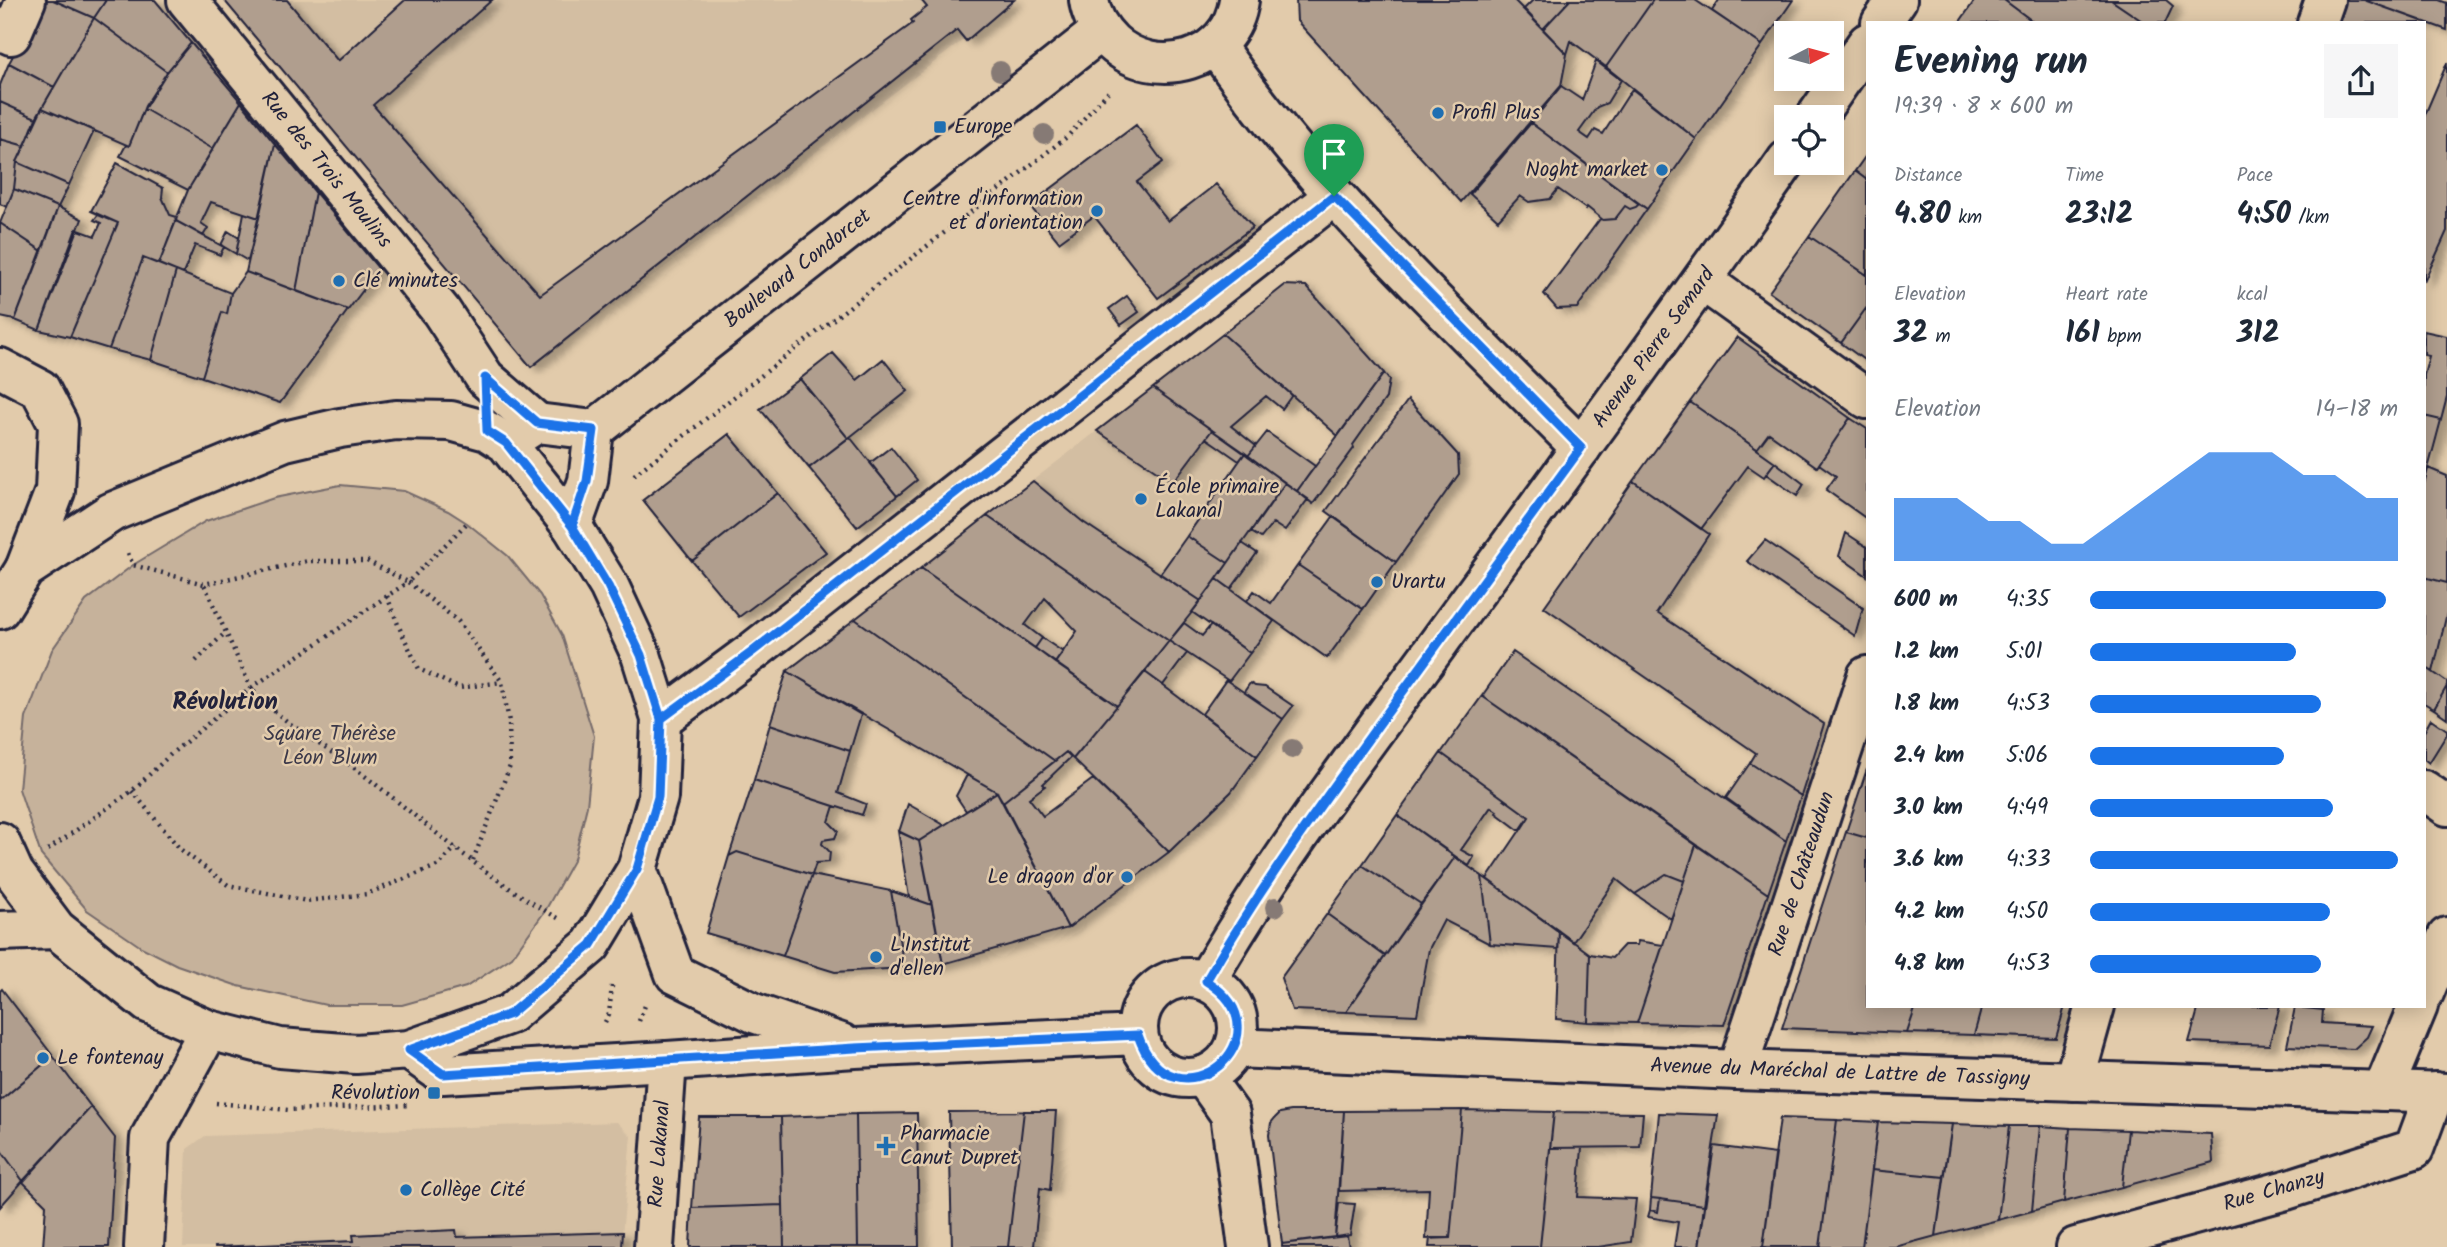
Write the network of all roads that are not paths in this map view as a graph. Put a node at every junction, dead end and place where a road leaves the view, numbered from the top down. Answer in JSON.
{"nodes":[{"id":1,"x":26,"y":0,"type":"edge"},
{"id":2,"x":187,"y":0,"type":"edge"},
{"id":3,"x":1239,"y":0,"type":"edge"},
{"id":4,"x":1897,"y":0,"type":"edge"},
{"id":5,"x":2325,"y":0,"type":"edge"},
{"id":6,"x":1095,"y":15,"type":"edge"},
{"id":7,"x":1882,"y":21,"type":"edge"},
{"id":8,"x":2318,"y":21,"type":"edge"},
{"id":9,"x":5,"y":32,"type":"edge"},
{"id":10,"x":1866,"y":44,"type":"edge"},
{"id":11,"x":1215,"y":45,"type":"junction"},
{"id":12,"x":1824,"y":105,"type":"edge"},
{"id":13,"x":1777,"y":175,"type":"edge"},
{"id":14,"x":1334,"y":196,"type":"junction"},
{"id":15,"x":1703,"y":281,"type":"junction"},
{"id":16,"x":0,"y":368,"type":"edge"},
{"id":17,"x":485,"y":378,"type":"junction"},
{"id":18,"x":1866,"y":398,"type":"edge"},
{"id":19,"x":537,"y":423,"type":"junction"},
{"id":20,"x":594,"y":430,"type":"junction"},
{"id":21,"x":496,"y":437,"type":"junction"},
{"id":22,"x":1581,"y":448,"type":"junction"},
{"id":23,"x":572,"y":526,"type":"junction"},
{"id":24,"x":25,"y":569,"type":"junction"},
{"id":25,"x":0,"y":609,"type":"edge"},
{"id":26,"x":1866,"y":680,"type":"edge"},
{"id":27,"x":661,"y":719,"type":"junction"},
{"id":28,"x":2426,"y":791,"type":"edge"},
{"id":29,"x":2447,"y":806,"type":"edge"},
{"id":30,"x":0,"y":842,"type":"edge"},
{"id":31,"x":637,"y":869,"type":"junction"},
{"id":32,"x":56,"y":929,"type":"junction"},
{"id":33,"x":0,"y":931,"type":"edge"},
{"id":34,"x":2447,"y":937,"type":"edge"},
{"id":35,"x":1206,"y":981,"type":"junction"},
{"id":36,"x":2426,"y":988,"type":"edge"},
{"id":37,"x":2094,"y":1008,"type":"edge"},
{"id":38,"x":2417,"y":1008,"type":"edge"},
{"id":39,"x":209,"y":1030,"type":"junction"},
{"id":40,"x":1138,"y":1035,"type":"junction"},
{"id":41,"x":855,"y":1048,"type":"junction"},
{"id":42,"x":1234,"y":1048,"type":"junction"},
{"id":43,"x":409,"y":1050,"type":"junction"},
{"id":44,"x":667,"y":1061,"type":"junction"},
{"id":45,"x":1737,"y":1070,"type":"junction"},
{"id":46,"x":1203,"y":1076,"type":"junction"},
{"id":47,"x":2074,"y":1081,"type":"junction"},
{"id":48,"x":2383,"y":1091,"type":"junction"},
{"id":49,"x":2441,"y":1092,"type":"edge"},
{"id":50,"x":144,"y":1247,"type":"edge"},
{"id":51,"x":654,"y":1247,"type":"edge"},
{"id":52,"x":1248,"y":1247,"type":"edge"},
{"id":53,"x":2076,"y":1247,"type":"edge"}],
"edges":[{"from":1,"to":9,"type":"street"},
{"from":2,"to":17,"type":"street","name":"Rue des Trois Moulins"},
{"from":3,"to":11,"type":"street"},
{"from":4,"to":7,"type":"street"},
{"from":5,"to":8,"type":"street"},
{"from":6,"to":11,"type":"street"},
{"from":6,"to":20,"type":"street","name":"Boulevard Condorcet"},
{"from":10,"to":12,"type":"street"},
{"from":11,"to":14,"type":"street"},
{"from":13,"to":15,"type":"street","name":"Avenue Pierre Semard"},
{"from":14,"to":22,"type":"street"},
{"from":14,"to":27,"type":"street"},
{"from":15,"to":18,"type":"street"},
{"from":15,"to":22,"type":"street","name":"Avenue Pierre Semard"},
{"from":16,"to":24,"type":"street"},
{"from":17,"to":19,"type":"street","name":"Rue des Trois Moulins"},
{"from":17,"to":21,"type":"street"},
{"from":19,"to":20,"type":"street"},
{"from":19,"to":21,"type":"street"},
{"from":20,"to":23,"type":"street"},
{"from":21,"to":23,"type":"street"},
{"from":21,"to":24,"type":"street"},
{"from":22,"to":35,"type":"street","name":"Avenue Pierre Semard"},
{"from":23,"to":27,"type":"street"},
{"from":24,"to":25,"type":"street"},
{"from":26,"to":45,"type":"street","name":"Rue de Châteaudun"},
{"from":27,"to":31,"type":"street"},
{"from":28,"to":29,"type":"street"},
{"from":30,"to":32,"type":"street"},
{"from":31,"to":41,"type":"street"},
{"from":31,"to":43,"type":"street"},
{"from":32,"to":33,"type":"street"},
{"from":32,"to":39,"type":"street"},
{"from":34,"to":36,"type":"street"},
{"from":35,"to":40,"type":"street"},
{"from":35,"to":42,"type":"street"},
{"from":37,"to":47,"type":"street"},
{"from":38,"to":48,"type":"street"},
{"from":39,"to":43,"type":"street"},
{"from":39,"to":50,"type":"street"},
{"from":40,"to":41,"type":"street"},
{"from":40,"to":46,"type":"street"},
{"from":41,"to":44,"type":"street"},
{"from":42,"to":45,"type":"street","name":"Avenue du Maréchal de Lattre de Tassigny"},
{"from":42,"to":46,"type":"street"},
{"from":43,"to":44,"type":"street"},
{"from":44,"to":51,"type":"street","name":"Rue Lakanal"},
{"from":45,"to":47,"type":"street","name":"Avenue du Maréchal de Lattre de Tassigny"},
{"from":46,"to":52,"type":"street"},
{"from":47,"to":48,"type":"street","name":"Avenue du Maréchal de Lattre de Tassigny"},
{"from":48,"to":49,"type":"street","name":"Avenue du Maréchal de Lattre de Tassigny"},
{"from":49,"to":53,"type":"street","name":"Rue Chanzy"}]}
